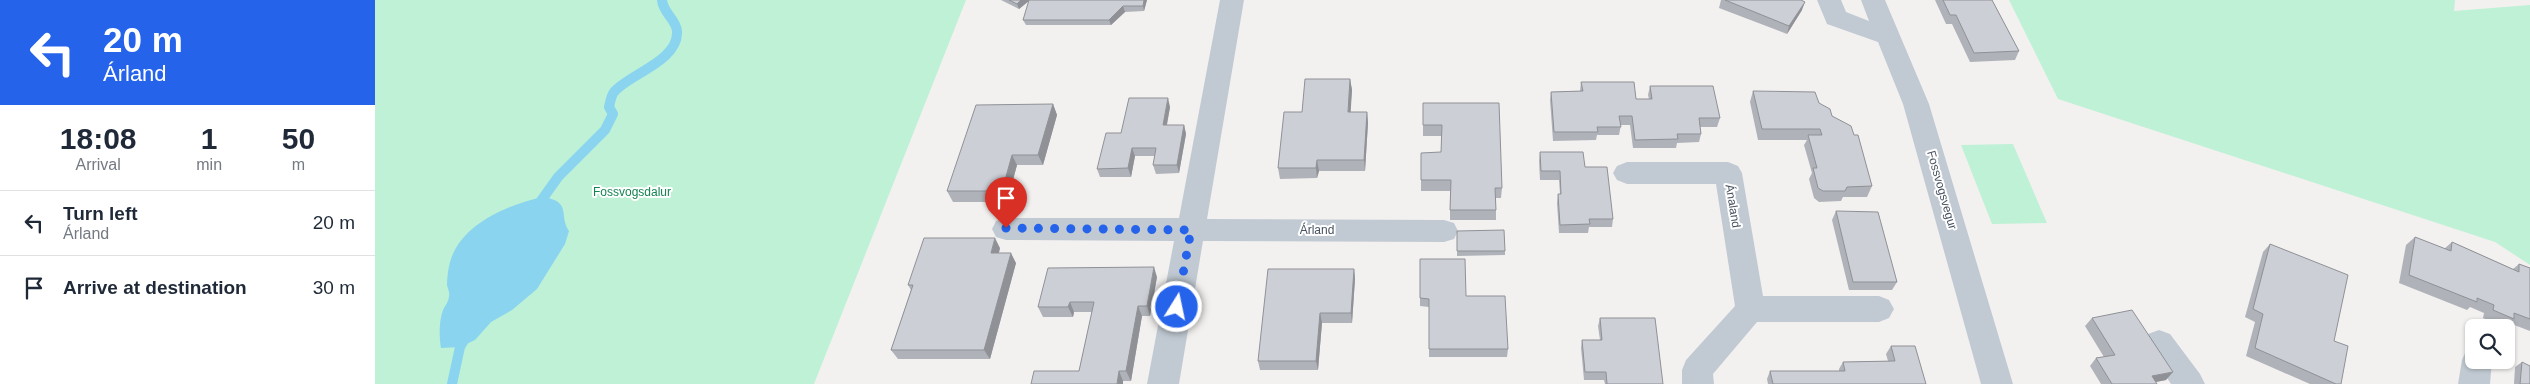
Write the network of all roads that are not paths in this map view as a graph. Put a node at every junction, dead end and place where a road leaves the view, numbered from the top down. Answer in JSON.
{"nodes":[{"id":1,"x":1232,"y":0,"type":"edge"},
{"id":2,"x":1829,"y":0,"type":"edge"},
{"id":3,"x":1873,"y":0,"type":"edge"},
{"id":4,"x":1889,"y":37,"type":"junction"},
{"id":5,"x":1627,"y":173,"type":"dead end"},
{"id":6,"x":1006,"y":228,"type":"dead end"},
{"id":7,"x":1191,"y":230,"type":"junction"},
{"id":8,"x":1444,"y":231,"type":"dead end"},
{"id":9,"x":1750,"y":309,"type":"junction"},
{"id":10,"x":1879,"y":309,"type":"dead end"},
{"id":11,"x":2159,"y":343,"type":"dead end"},
{"id":12,"x":2476,"y":369,"type":"edge"},
{"id":13,"x":1163,"y":384,"type":"edge"},
{"id":14,"x":1698,"y":384,"type":"edge"},
{"id":15,"x":1997,"y":384,"type":"edge"},
{"id":16,"x":2189,"y":384,"type":"edge"},
{"id":17,"x":2474,"y":384,"type":"edge"}],
"edges":[{"from":1,"to":7,"type":"street"},
{"from":2,"to":4,"type":"street"},
{"from":3,"to":4,"type":"street","name":"Fossvogsvegur"},
{"from":4,"to":15,"type":"street","name":"Fossvogsvegur"},
{"from":5,"to":9,"type":"street","name":"Ánaland"},
{"from":6,"to":7,"type":"street","name":"Árland"},
{"from":7,"to":8,"type":"street","name":"Árland"},
{"from":7,"to":13,"type":"street"},
{"from":9,"to":10,"type":"street"},
{"from":9,"to":14,"type":"street"},
{"from":11,"to":16,"type":"street"},
{"from":12,"to":17,"type":"street"}]}
